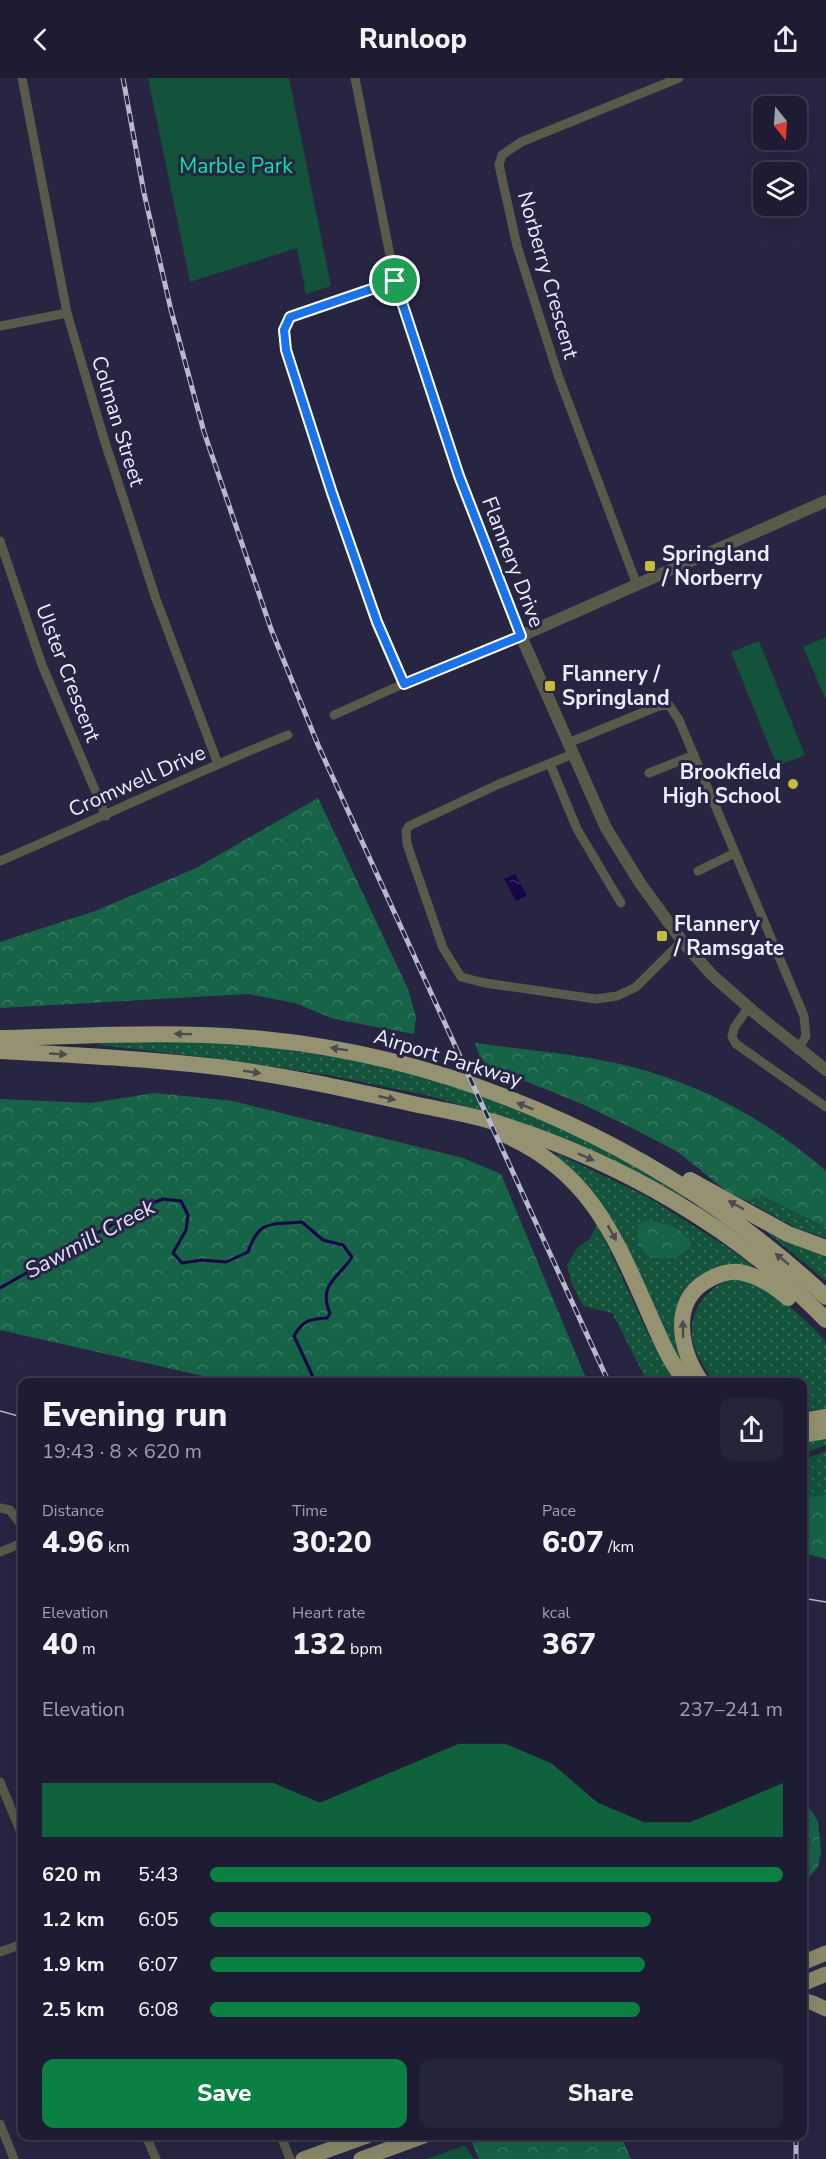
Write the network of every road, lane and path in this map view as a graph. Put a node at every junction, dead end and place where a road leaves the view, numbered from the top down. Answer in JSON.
{"nodes":[{"id":1,"x":22,"y":78,"type":"edge"},
{"id":2,"x":355,"y":78,"type":"edge"},
{"id":3,"x":679,"y":78,"type":"edge"},
{"id":4,"x":395,"y":281,"type":"junction"},
{"id":5,"x":67,"y":313,"type":"junction"},
{"id":6,"x":0,"y":326,"type":"edge"},
{"id":7,"x":826,"y":501,"type":"edge"},
{"id":8,"x":0,"y":541,"type":"edge"},
{"id":9,"x":637,"y":585,"type":"junction"},
{"id":10,"x":521,"y":636,"type":"junction"},
{"id":11,"x":404,"y":684,"type":"junction"},
{"id":12,"x":334,"y":715,"type":"dead end"},
{"id":13,"x":288,"y":735,"type":"dead end"},
{"id":14,"x":570,"y":749,"type":"junction"},
{"id":15,"x":694,"y":755,"type":"junction"},
{"id":16,"x":218,"y":764,"type":"junction"},
{"id":17,"x":550,"y":764,"type":"junction"},
{"id":18,"x":649,"y":773,"type":"dead end"},
{"id":19,"x":106,"y":816,"type":"junction"},
{"id":20,"x":735,"y":853,"type":"junction"},
{"id":21,"x":0,"y":861,"type":"edge"},
{"id":22,"x":698,"y":871,"type":"dead end"},
{"id":23,"x":621,"y":903,"type":"dead end"},
{"id":24,"x":682,"y":941,"type":"junction"},
{"id":25,"x":748,"y":1008,"type":"junction"},
{"id":26,"x":0,"y":1038,"type":"edge"},
{"id":27,"x":798,"y":1050,"type":"junction"},
{"id":28,"x":0,"y":1051,"type":"edge"},
{"id":29,"x":826,"y":1070,"type":"edge"},
{"id":30,"x":826,"y":1107,"type":"edge"},
{"id":31,"x":451,"y":1113,"type":"junction"},
{"id":32,"x":555,"y":1118,"type":"junction"},
{"id":33,"x":826,"y":1248,"type":"edge"},
{"id":34,"x":826,"y":1297,"type":"edge"},
{"id":35,"x":826,"y":1320,"type":"edge"},
{"id":36,"x":826,"y":1330,"type":"edge"},
{"id":37,"x":683,"y":1378,"type":"edge"},
{"id":38,"x":699,"y":1378,"type":"edge"},
{"id":39,"x":826,"y":1418,"type":"edge"},
{"id":40,"x":807,"y":1420,"type":"edge"},
{"id":41,"x":826,"y":1431,"type":"edge"},
{"id":42,"x":807,"y":1434,"type":"edge"},
{"id":43,"x":0,"y":1508,"type":"edge"},
{"id":44,"x":18,"y":1521,"type":"edge"},
{"id":45,"x":18,"y":1545,"type":"edge"},
{"id":46,"x":0,"y":1552,"type":"edge"},
{"id":47,"x":0,"y":1782,"type":"edge"},
{"id":48,"x":18,"y":1825,"type":"edge"},
{"id":49,"x":18,"y":1945,"type":"edge"},
{"id":50,"x":0,"y":1952,"type":"edge"},
{"id":51,"x":826,"y":1953,"type":"edge"},
{"id":52,"x":807,"y":1961,"type":"edge"},
{"id":53,"x":826,"y":1974,"type":"edge"},
{"id":54,"x":807,"y":1982,"type":"edge"},
{"id":55,"x":807,"y":2002,"type":"edge"},
{"id":56,"x":826,"y":2009,"type":"edge"},
{"id":57,"x":0,"y":2124,"type":"edge"},
{"id":58,"x":148,"y":2140,"type":"edge"},
{"id":59,"x":283,"y":2140,"type":"edge"},
{"id":60,"x":356,"y":2140,"type":"edge"},
{"id":61,"x":413,"y":2140,"type":"edge"},
{"id":62,"x":14,"y":2159,"type":"edge"},
{"id":63,"x":156,"y":2159,"type":"edge"},
{"id":64,"x":290,"y":2159,"type":"edge"},
{"id":65,"x":303,"y":2159,"type":"edge"},
{"id":66,"x":361,"y":2159,"type":"edge"}],
"edges":[{"from":1,"to":5,"type":"street","name":"Colman Street"},
{"from":2,"to":4,"type":"street","name":"Flannery Drive"},
{"from":3,"to":9,"type":"street","name":"Norberry Crescent"},
{"from":4,"to":10,"type":"street","name":"Flannery Drive"},
{"from":4,"to":11,"type":"street"},
{"from":5,"to":6,"type":"street"},
{"from":5,"to":16,"type":"street","name":"Colman Street"},
{"from":7,"to":9,"type":"street"},
{"from":8,"to":19,"type":"street","name":"Ulster Crescent"},
{"from":9,"to":10,"type":"street"},
{"from":10,"to":11,"type":"street"},
{"from":10,"to":14,"type":"street","name":"Flannery Drive"},
{"from":11,"to":12,"type":"street"},
{"from":13,"to":16,"type":"street","name":"Cromwell Drive"},
{"from":14,"to":15,"type":"street"},
{"from":14,"to":17,"type":"street"},
{"from":14,"to":24,"type":"street","name":"Flannery Drive"},
{"from":15,"to":18,"type":"street"},
{"from":15,"to":20,"type":"street"},
{"from":16,"to":19,"type":"street","name":"Cromwell Drive"},
{"from":17,"to":23,"type":"street"},
{"from":17,"to":24,"type":"street"},
{"from":19,"to":21,"type":"street","name":"Cromwell Drive"},
{"from":20,"to":22,"type":"street"},
{"from":20,"to":27,"type":"street"},
{"from":24,"to":25,"type":"street","name":"Flannery Drive"},
{"from":25,"to":27,"type":"street","name":"Flannery Drive"},
{"from":25,"to":30,"type":"street"},
{"from":32,"to":26,"type":"highway","name":"Airport Parkway","one_way":true},
{"from":27,"to":29,"type":"street","name":"Flannery Drive"},
{"from":28,"to":31,"type":"highway","one_way":true},
{"from":31,"to":35,"type":"highway","one_way":true},
{"from":31,"to":37,"type":"highway","one_way":true},
{"from":33,"to":32,"type":"highway","one_way":true},
{"from":34,"to":32,"type":"highway","name":"Airport Parkway","one_way":true},
{"from":38,"to":36,"type":"highway","one_way":true},
{"from":39,"to":40,"type":"highway"},
{"from":41,"to":42,"type":"highway"},
{"from":43,"to":44,"type":"street"},
{"from":45,"to":46,"type":"street"},
{"from":47,"to":48,"type":"street"},
{"from":49,"to":50,"type":"street"},
{"from":51,"to":52,"type":"main road"},
{"from":53,"to":54,"type":"main road"},
{"from":55,"to":56,"type":"main road"},
{"from":57,"to":62,"type":"street"},
{"from":58,"to":63,"type":"street"},
{"from":59,"to":64,"type":"street"},
{"from":60,"to":65,"type":"main road"},
{"from":61,"to":66,"type":"main road"}]}
